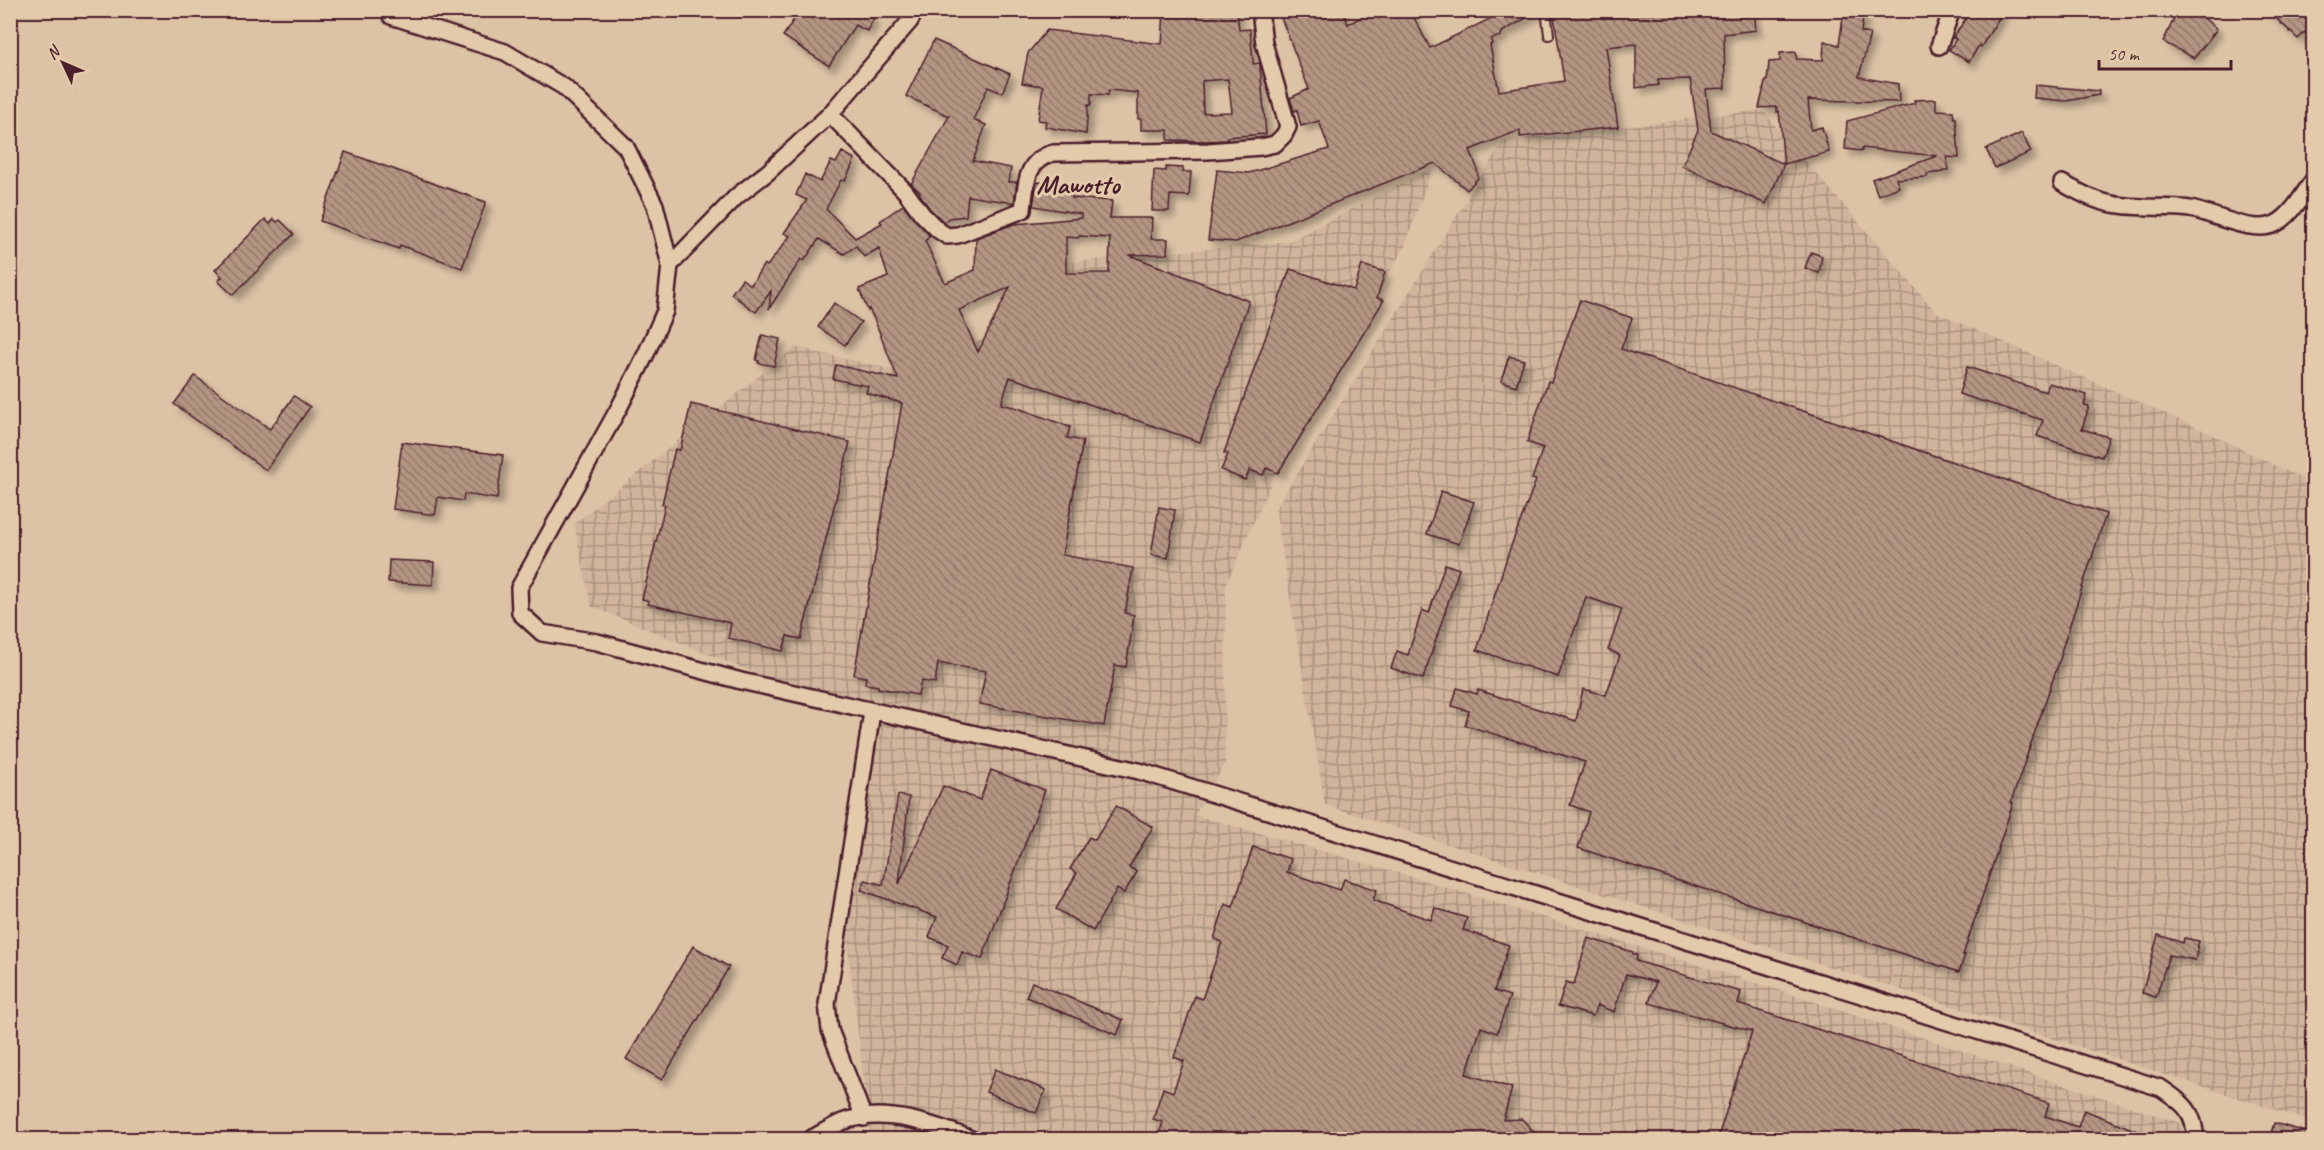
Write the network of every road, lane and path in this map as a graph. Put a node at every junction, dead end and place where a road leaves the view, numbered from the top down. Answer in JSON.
{"nodes":[{"id":1,"x":916,"y":10,"type":"edge"},
{"id":2,"x":1260,"y":10,"type":"edge"},
{"id":3,"x":1546,"y":10,"type":"edge"},
{"id":4,"x":1952,"y":10,"type":"edge"},
{"id":5,"x":391,"y":16,"type":"dead end"},
{"id":6,"x":1550,"y":35,"type":"dead end"},
{"id":7,"x":1939,"y":46,"type":"dead end"},
{"id":8,"x":830,"y":114,"type":"junction"},
{"id":9,"x":2313,"y":179,"type":"edge"},
{"id":10,"x":2062,"y":183,"type":"dead end"},
{"id":11,"x":670,"y":265,"type":"junction"},
{"id":12,"x":872,"y":712,"type":"junction"},
{"id":13,"x":864,"y":1118,"type":"junction"},
{"id":14,"x":809,"y":1140,"type":"edge"},
{"id":15,"x":974,"y":1140,"type":"edge"},
{"id":16,"x":2196,"y":1140,"type":"edge"}],
"edges":[{"from":1,"to":8,"type":"street"},
{"from":2,"to":8,"type":"street"},
{"from":3,"to":6,"type":"lane"},
{"from":4,"to":7,"type":"street"},
{"from":5,"to":11,"type":"street"},
{"from":8,"to":11,"type":"street"},
{"from":9,"to":10,"type":"street"},
{"from":11,"to":12,"type":"street"},
{"from":12,"to":13,"type":"street"},
{"from":12,"to":16,"type":"street"},
{"from":13,"to":14,"type":"street"},
{"from":13,"to":15,"type":"street"}]}
